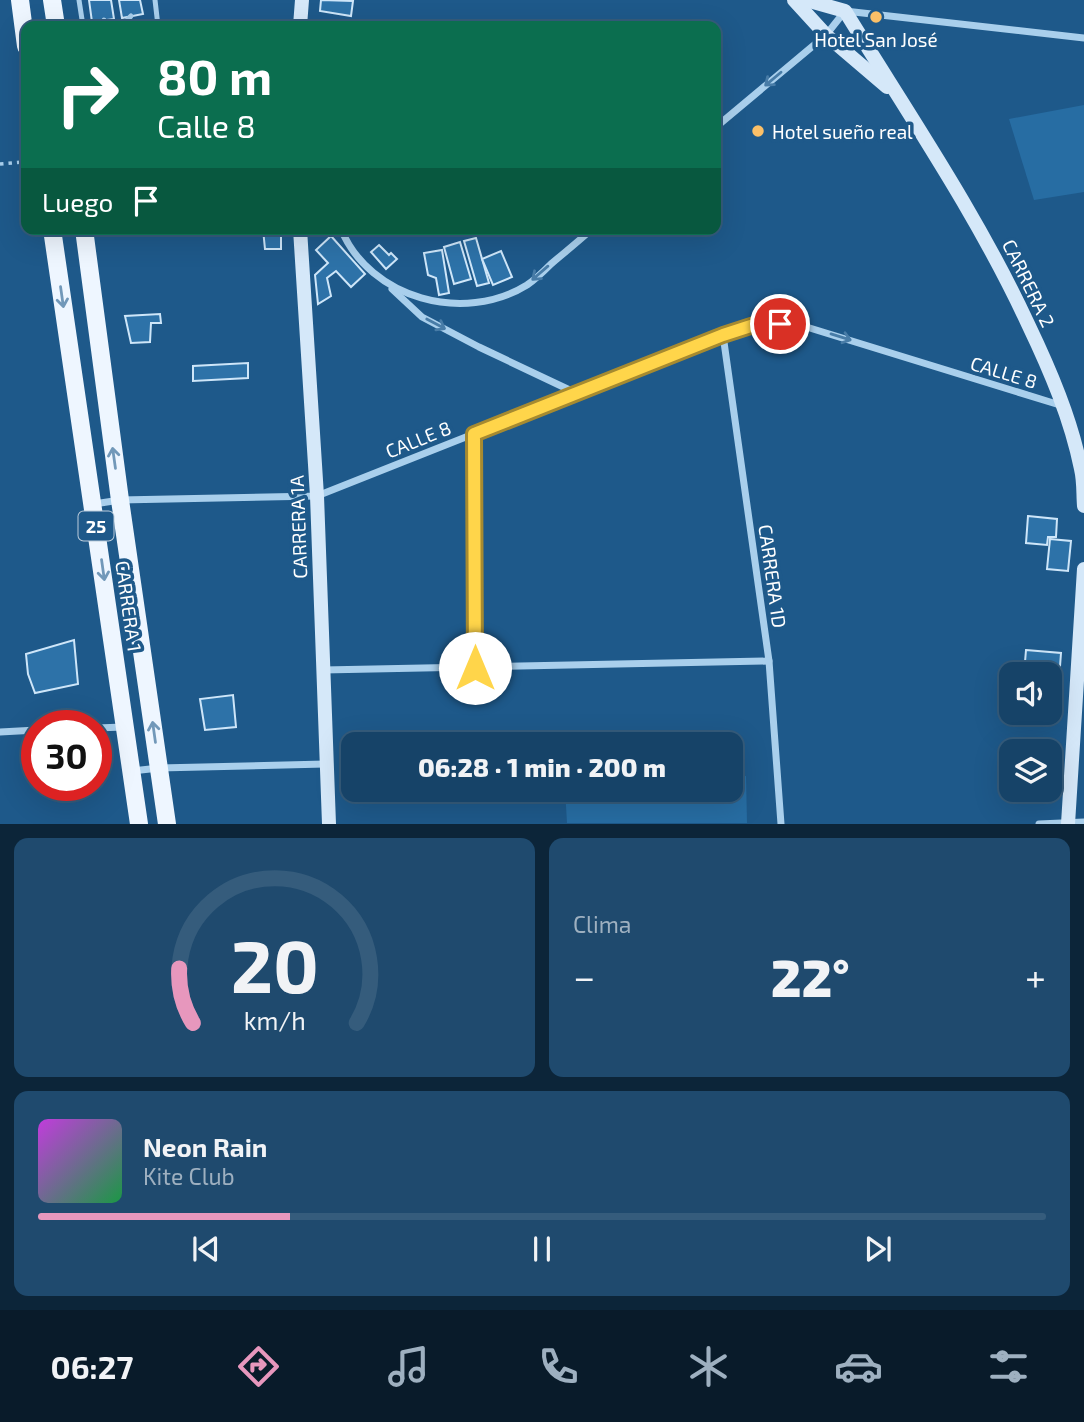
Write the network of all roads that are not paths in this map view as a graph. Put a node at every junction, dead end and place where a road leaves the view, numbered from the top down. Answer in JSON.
{"nodes":[{"id":1,"x":20,"y":0,"type":"edge"},
{"id":2,"x":52,"y":0,"type":"edge"},
{"id":3,"x":79,"y":0,"type":"edge"},
{"id":4,"x":155,"y":0,"type":"edge"},
{"id":5,"x":302,"y":0,"type":"edge"},
{"id":6,"x":794,"y":0,"type":"edge"},
{"id":7,"x":806,"y":0,"type":"edge"},
{"id":8,"x":845,"y":6,"type":"edge"},
{"id":9,"x":131,"y":16,"type":"dead end"},
{"id":10,"x":23,"y":21,"type":"edge"},
{"id":11,"x":55,"y":21,"type":"edge"},
{"id":12,"x":82,"y":21,"type":"edge"},
{"id":13,"x":126,"y":21,"type":"edge"},
{"id":14,"x":157,"y":21,"type":"edge"},
{"id":15,"x":300,"y":21,"type":"edge"},
{"id":16,"x":826,"y":35,"type":"junction"},
{"id":17,"x":1084,"y":38,"type":"edge"},
{"id":18,"x":896,"y":95,"type":"junction"},
{"id":19,"x":721,"y":123,"type":"edge"},
{"id":20,"x":53,"y":235,"type":"edge"},
{"id":21,"x":85,"y":235,"type":"edge"},
{"id":22,"x":300,"y":235,"type":"edge"},
{"id":23,"x":343,"y":235,"type":"edge"},
{"id":24,"x":586,"y":235,"type":"edge"},
{"id":25,"x":384,"y":281,"type":"junction"},
{"id":26,"x":723,"y":335,"type":"junction"},
{"id":27,"x":576,"y":393,"type":"junction"},
{"id":28,"x":1063,"y":407,"type":"junction"},
{"id":29,"x":474,"y":434,"type":"junction"},
{"id":30,"x":1083,"y":471,"type":"edge"},
{"id":31,"x":317,"y":496,"type":"junction"},
{"id":32,"x":120,"y":500,"type":"junction"},
{"id":33,"x":93,"y":505,"type":"junction"},
{"id":34,"x":1084,"y":506,"type":"edge"},
{"id":35,"x":1084,"y":569,"type":"edge"},
{"id":36,"x":1083,"y":602,"type":"edge"},
{"id":37,"x":769,"y":661,"type":"junction"},
{"id":38,"x":475,"y":668,"type":"junction"},
{"id":39,"x":322,"y":670,"type":"junction"},
{"id":40,"x":112,"y":727,"type":"edge"},
{"id":41,"x":125,"y":727,"type":"junction"},
{"id":42,"x":21,"y":731,"type":"edge"},
{"id":43,"x":0,"y":732,"type":"edge"},
{"id":44,"x":326,"y":764,"type":"junction"},
{"id":45,"x":159,"y":768,"type":"junction"},
{"id":46,"x":132,"y":771,"type":"junction"},
{"id":47,"x":1084,"y":822,"type":"edge"},
{"id":48,"x":1068,"y":823,"type":"edge"},
{"id":49,"x":139,"y":824,"type":"edge"},
{"id":50,"x":167,"y":824,"type":"edge"},
{"id":51,"x":329,"y":824,"type":"edge"},
{"id":52,"x":781,"y":824,"type":"edge"},
{"id":53,"x":1039,"y":824,"type":"edge"}],
"edges":[{"from":1,"to":10,"type":"main road"},
{"from":2,"to":11,"type":"main road"},
{"from":3,"to":12,"type":"lane"},
{"from":4,"to":14,"type":"lane"},
{"from":5,"to":15,"type":"street"},
{"from":6,"to":16,"type":"street","name":"CARRERA 2"},
{"from":7,"to":8,"type":"street"},
{"from":8,"to":16,"type":"street"},
{"from":8,"to":17,"type":"street"},
{"from":8,"to":18,"type":"street","name":"CARRERA 2"},
{"from":9,"to":13,"type":"lane"},
{"from":16,"to":18,"type":"street","name":"CARRERA 2"},
{"from":16,"to":19,"type":"street","one_way":true},
{"from":18,"to":28,"type":"street","name":"CARRERA 2"},
{"from":20,"to":33,"type":"main road","name":"CARRERA 1","number":"25","one_way":true},
{"from":32,"to":21,"type":"main road","name":"CARRERA 1","number":"25","one_way":true},
{"from":22,"to":31,"type":"street","name":"CARRERA 1A"},
{"from":23,"to":25,"type":"street"},
{"from":24,"to":25,"type":"street","one_way":true},
{"from":25,"to":27,"type":"street","one_way":true},
{"from":26,"to":27,"type":"street","name":"CALLE 8"},
{"from":26,"to":28,"type":"street","name":"CALLE 8","one_way":true},
{"from":26,"to":37,"type":"street","name":"CARRERA 1D"},
{"from":27,"to":29,"type":"street","name":"CALLE 8"},
{"from":28,"to":30,"type":"street","name":"CARRERA 2"},
{"from":29,"to":31,"type":"street","name":"CALLE 8"},
{"from":29,"to":38,"type":"street"},
{"from":30,"to":34,"type":"street","name":"CARRERA 2"},
{"from":31,"to":32,"type":"street","name":"CALLE 8"},
{"from":31,"to":39,"type":"street","name":"CARRERA 1A"},
{"from":32,"to":33,"type":"street","name":"CALLE 8"},
{"from":45,"to":32,"type":"main road","name":"CARRERA 1","number":"25","one_way":true},
{"from":33,"to":41,"type":"main road","name":"CARRERA 1","number":"25","one_way":true},
{"from":35,"to":36,"type":"street"},
{"from":36,"to":48,"type":"street"},
{"from":37,"to":38,"type":"street"},
{"from":37,"to":52,"type":"street","name":"CARRERA 1D"},
{"from":38,"to":39,"type":"street"},
{"from":39,"to":44,"type":"street","name":"CARRERA 1A"},
{"from":40,"to":41,"type":"street"},
{"from":41,"to":46,"type":"main road","name":"CARRERA 1","number":"25"},
{"from":42,"to":43,"type":"street"},
{"from":44,"to":45,"type":"street"},
{"from":44,"to":51,"type":"street","name":"CARRERA 1A"},
{"from":45,"to":46,"type":"street"},
{"from":45,"to":50,"type":"main road","name":"CARRERA 1","number":"25"},
{"from":46,"to":49,"type":"main road","name":"CARRERA 1","number":"25"},
{"from":47,"to":48,"type":"street"},
{"from":48,"to":53,"type":"street"}]}
